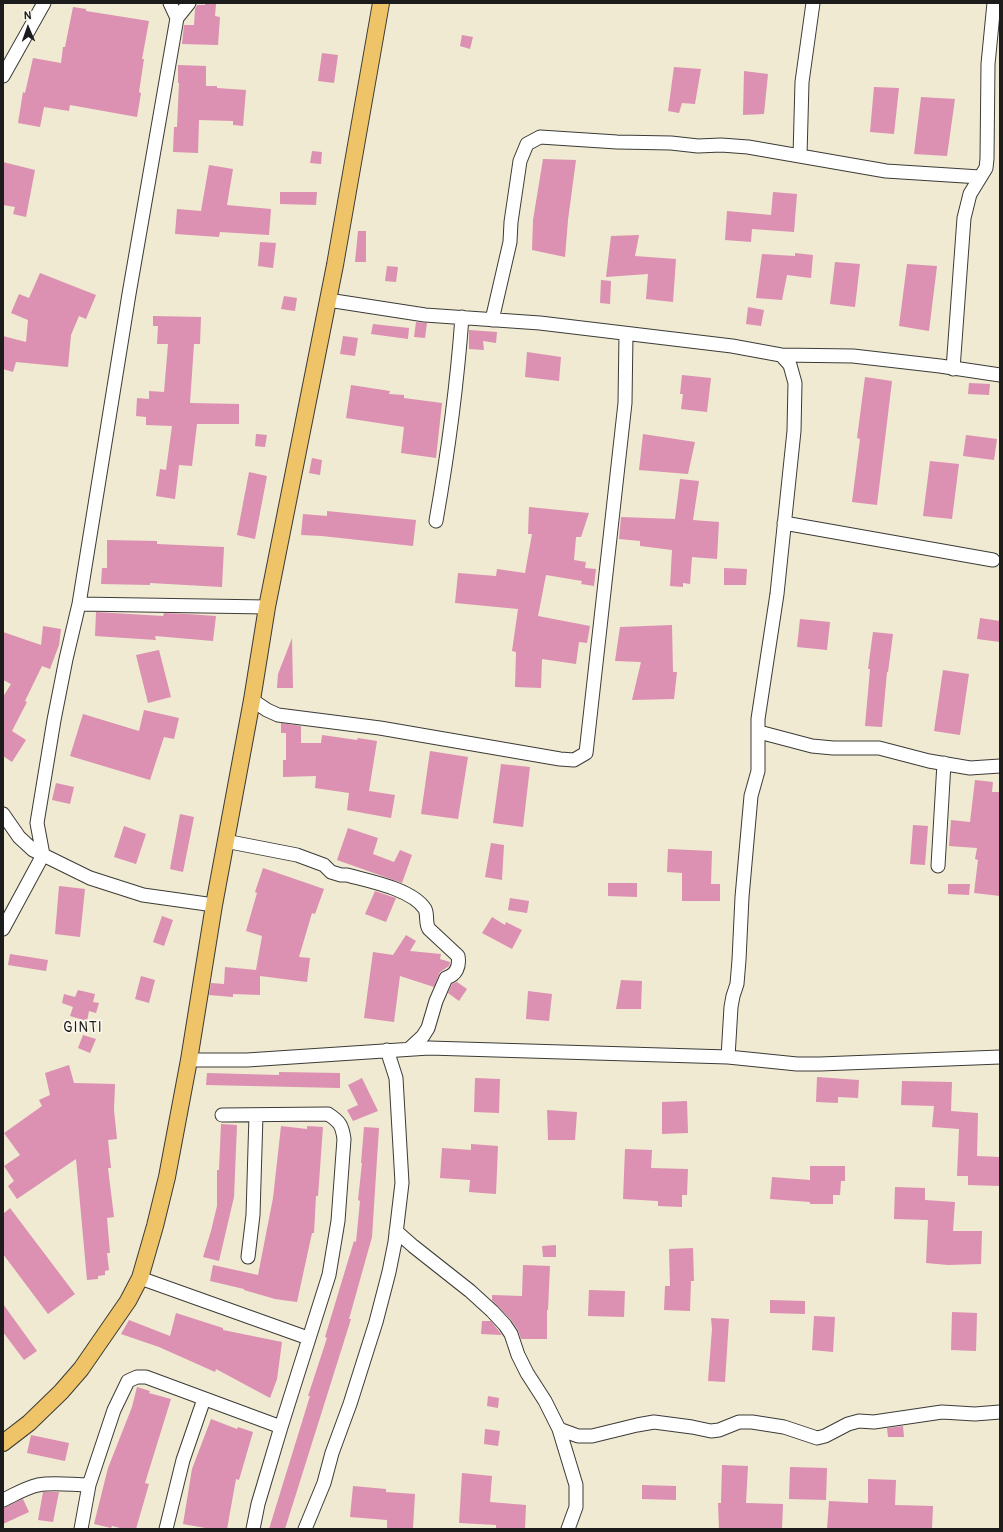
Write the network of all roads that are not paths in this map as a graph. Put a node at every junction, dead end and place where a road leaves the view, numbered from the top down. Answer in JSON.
{"nodes":[{"id":1,"x":44,"y":3,"type":"edge"},
{"id":2,"x":170,"y":3,"type":"edge"},
{"id":3,"x":189,"y":3,"type":"edge"},
{"id":4,"x":381,"y":3,"type":"edge"},
{"id":5,"x":813,"y":3,"type":"edge"},
{"id":6,"x":994,"y":3,"type":"edge"},
{"id":7,"x":177,"y":18,"type":"junction"},
{"id":8,"x":7,"y":60,"type":"edge"},
{"id":9,"x":3,"y":76,"type":"edge"},
{"id":10,"x":800,"y":156,"type":"junction"},
{"id":11,"x":980,"y":177,"type":"junction"},
{"id":12,"x":328,"y":300,"type":"junction"},
{"id":13,"x":462,"y":318,"type":"junction"},
{"id":14,"x":492,"y":320,"type":"junction"},
{"id":15,"x":626,"y":334,"type":"junction"},
{"id":16,"x":781,"y":355,"type":"junction"},
{"id":17,"x":953,"y":369,"type":"junction"},
{"id":18,"x":1000,"y":376,"type":"edge"},
{"id":19,"x":436,"y":521,"type":"dead end"},
{"id":20,"x":784,"y":523,"type":"junction"},
{"id":21,"x":993,"y":560,"type":"dead end"},
{"id":22,"x":79,"y":604,"type":"junction"},
{"id":23,"x":267,"y":607,"type":"junction"},
{"id":24,"x":252,"y":700,"type":"junction"},
{"id":25,"x":759,"y":732,"type":"junction"},
{"id":26,"x":944,"y":763,"type":"junction"},
{"id":27,"x":1000,"y":766,"type":"edge"},
{"id":28,"x":3,"y":814,"type":"edge"},
{"id":29,"x":37,"y":823,"type":"junction"},
{"id":30,"x":19,"y":837,"type":"junction"},
{"id":31,"x":225,"y":841,"type":"junction"},
{"id":32,"x":43,"y":855,"type":"junction"},
{"id":33,"x":938,"y":866,"type":"dead end"},
{"id":34,"x":214,"y":906,"type":"junction"},
{"id":35,"x":3,"y":929,"type":"edge"},
{"id":36,"x":409,"y":1049,"type":"junction"},
{"id":37,"x":387,"y":1050,"type":"junction"},
{"id":38,"x":728,"y":1056,"type":"junction"},
{"id":39,"x":1000,"y":1057,"type":"edge"},
{"id":40,"x":189,"y":1060,"type":"junction"},
{"id":41,"x":222,"y":1115,"type":"dead end"},
{"id":42,"x":256,"y":1115,"type":"junction"},
{"id":43,"x":396,"y":1231,"type":"junction"},
{"id":44,"x":248,"y":1257,"type":"dead end"},
{"id":45,"x":140,"y":1278,"type":"junction"},
{"id":46,"x":308,"y":1338,"type":"junction"},
{"id":47,"x":204,"y":1399,"type":"junction"},
{"id":48,"x":1000,"y":1412,"type":"edge"},
{"id":49,"x":280,"y":1427,"type":"junction"},
{"id":50,"x":559,"y":1428,"type":"junction"},
{"id":51,"x":3,"y":1443,"type":"edge"},
{"id":52,"x":89,"y":1485,"type":"junction"},
{"id":53,"x":3,"y":1500,"type":"edge"},
{"id":54,"x":80,"y":1529,"type":"edge"},
{"id":55,"x":166,"y":1529,"type":"edge"},
{"id":56,"x":253,"y":1529,"type":"edge"},
{"id":57,"x":305,"y":1529,"type":"edge"},
{"id":58,"x":568,"y":1529,"type":"edge"}],
"edges":[{"from":1,"to":8,"type":"street"},
{"from":2,"to":7,"type":"street"},
{"from":3,"to":7,"type":"street"},
{"from":4,"to":12,"type":"main road"},
{"from":5,"to":10,"type":"street"},
{"from":6,"to":11,"type":"street"},
{"from":7,"to":22,"type":"street"},
{"from":8,"to":9,"type":"street"},
{"from":10,"to":11,"type":"street"},
{"from":10,"to":14,"type":"street"},
{"from":11,"to":17,"type":"street"},
{"from":12,"to":13,"type":"street"},
{"from":12,"to":23,"type":"main road"},
{"from":13,"to":14,"type":"street"},
{"from":13,"to":19,"type":"street"},
{"from":14,"to":15,"type":"street"},
{"from":15,"to":16,"type":"street"},
{"from":15,"to":24,"type":"street"},
{"from":16,"to":17,"type":"street"},
{"from":16,"to":20,"type":"street"},
{"from":17,"to":18,"type":"street"},
{"from":20,"to":21,"type":"street"},
{"from":20,"to":25,"type":"street"},
{"from":22,"to":23,"type":"street"},
{"from":22,"to":29,"type":"street"},
{"from":23,"to":24,"type":"main road"},
{"from":24,"to":31,"type":"main road"},
{"from":25,"to":26,"type":"street"},
{"from":25,"to":38,"type":"street"},
{"from":26,"to":27,"type":"street"},
{"from":26,"to":33,"type":"street"},
{"from":28,"to":30,"type":"street"},
{"from":29,"to":30,"type":"street"},
{"from":29,"to":32,"type":"street"},
{"from":30,"to":32,"type":"street"},
{"from":31,"to":34,"type":"main road"},
{"from":31,"to":36,"type":"street"},
{"from":32,"to":34,"type":"street"},
{"from":32,"to":35,"type":"street"},
{"from":34,"to":40,"type":"main road"},
{"from":36,"to":37,"type":"street"},
{"from":36,"to":38,"type":"street"},
{"from":37,"to":40,"type":"street"},
{"from":37,"to":43,"type":"street"},
{"from":38,"to":39,"type":"street"},
{"from":40,"to":45,"type":"main road"},
{"from":41,"to":42,"type":"street"},
{"from":42,"to":44,"type":"street"},
{"from":42,"to":46,"type":"street"},
{"from":43,"to":50,"type":"street"},
{"from":43,"to":57,"type":"street"},
{"from":45,"to":46,"type":"street"},
{"from":45,"to":51,"type":"main road"},
{"from":46,"to":49,"type":"street"},
{"from":47,"to":49,"type":"street"},
{"from":47,"to":52,"type":"street"},
{"from":47,"to":55,"type":"street"},
{"from":48,"to":50,"type":"street"},
{"from":49,"to":56,"type":"street"},
{"from":50,"to":58,"type":"street"},
{"from":52,"to":53,"type":"street"},
{"from":52,"to":54,"type":"street"}]}
